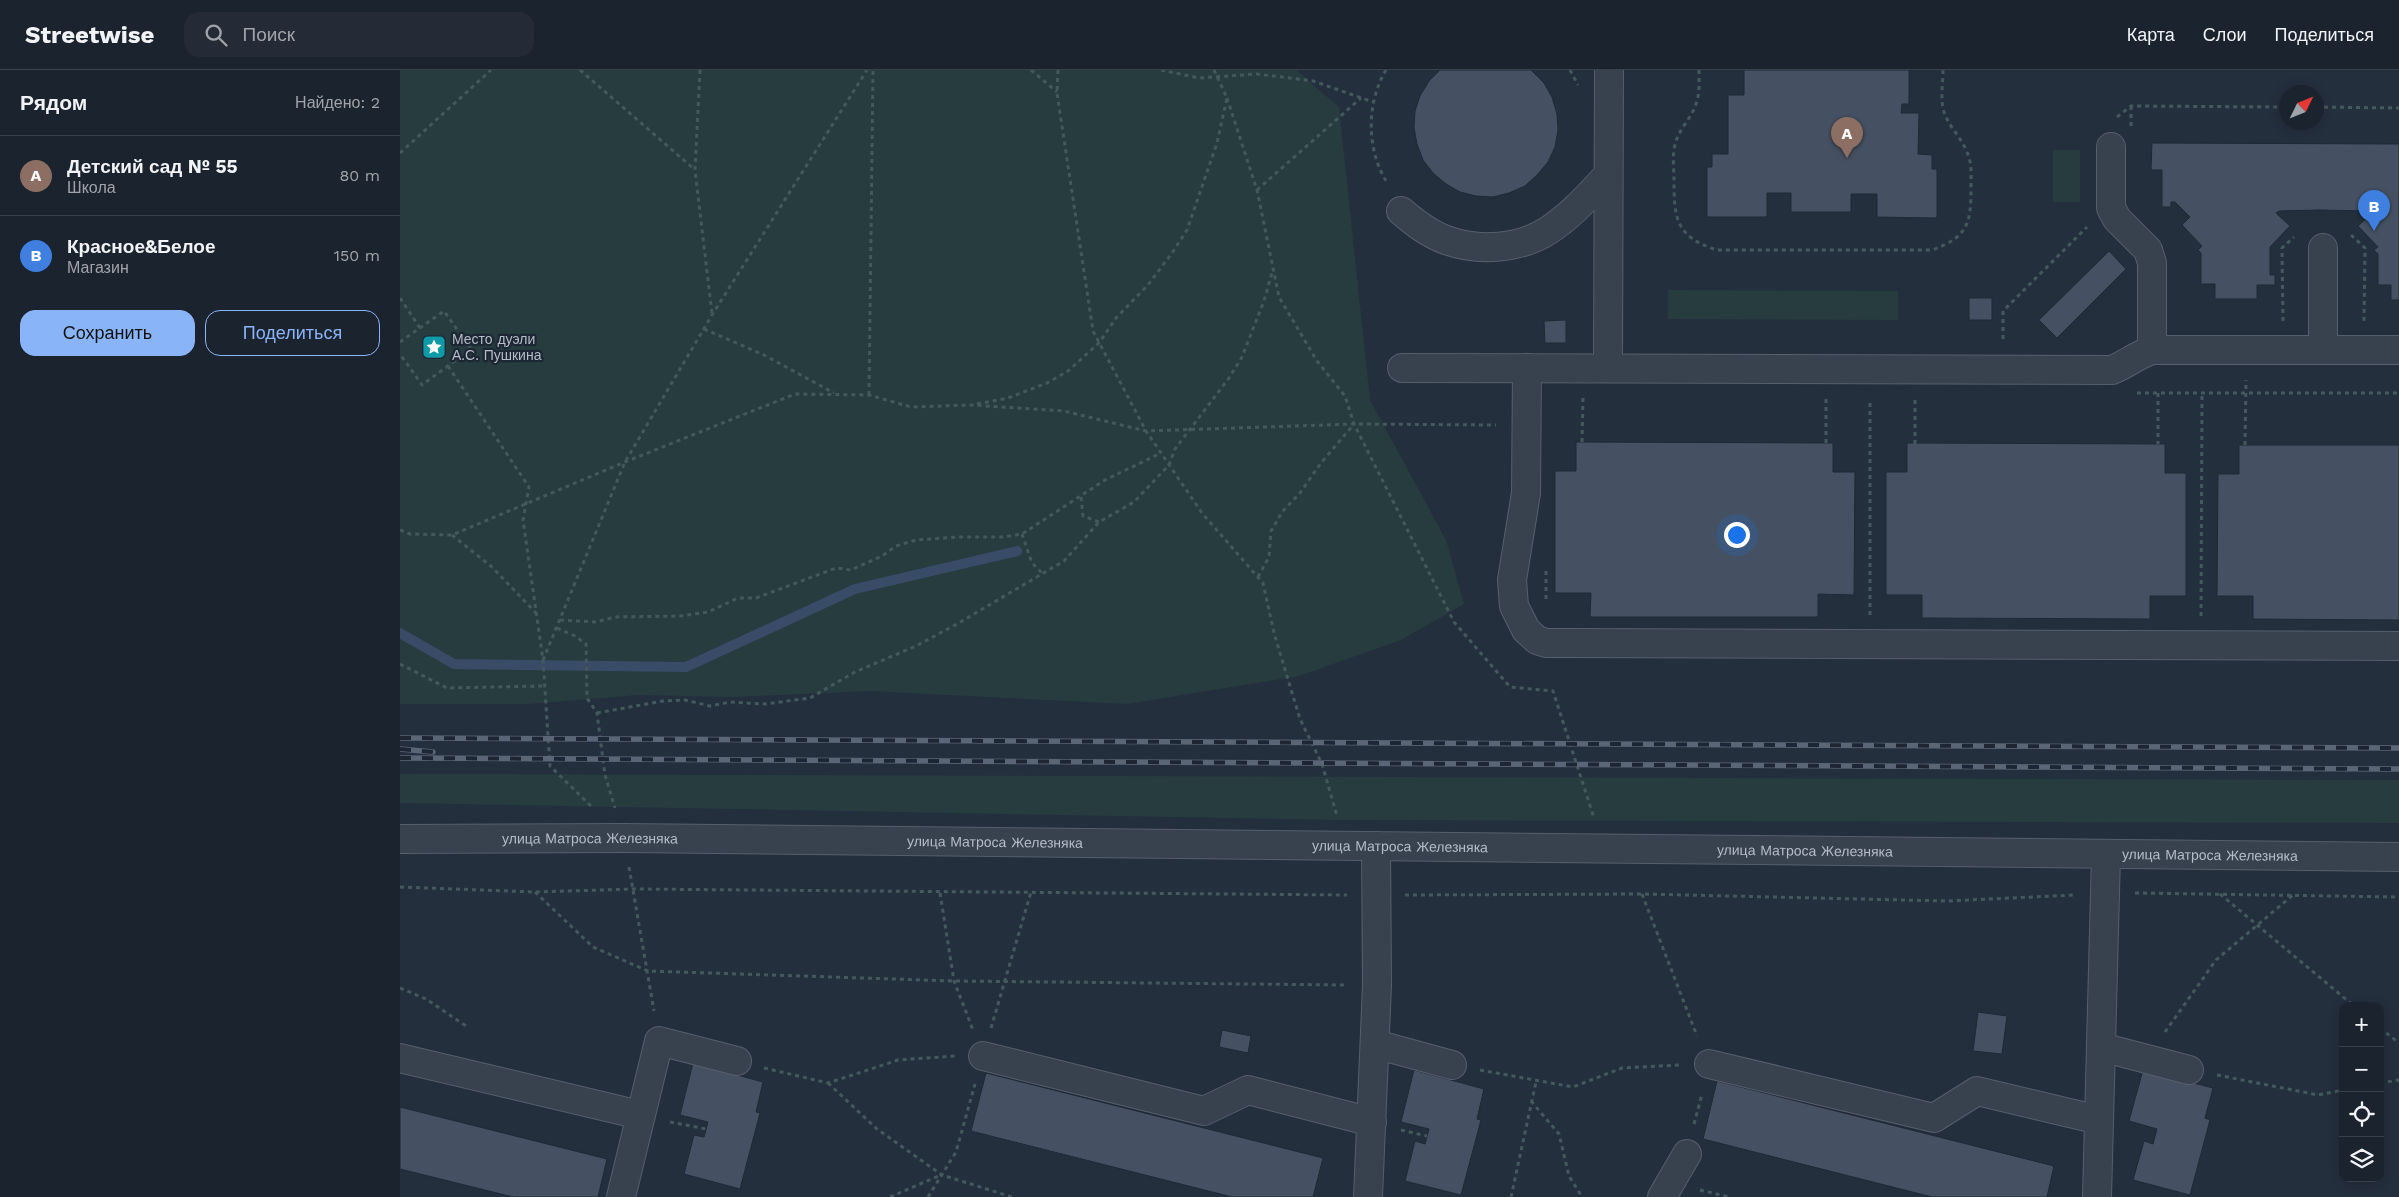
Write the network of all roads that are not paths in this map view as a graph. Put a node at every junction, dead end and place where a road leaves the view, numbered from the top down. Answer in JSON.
{"nodes":[{"id":1,"x":1609,"y":70,"type":"edge"},
{"id":2,"x":2110,"y":135,"type":"road end"},
{"id":3,"x":1608,"y":175,"type":"junction"},
{"id":4,"x":1401,"y":211,"type":"road end"},
{"id":5,"x":2323,"y":248,"type":"dead end"},
{"id":6,"x":2152,"y":350,"type":"junction"},
{"id":7,"x":2323,"y":350,"type":"junction"},
{"id":8,"x":2399,"y":350,"type":"edge"},
{"id":9,"x":1402,"y":368,"type":"dead end"},
{"id":10,"x":1527,"y":368,"type":"junction"},
{"id":11,"x":1608,"y":368,"type":"junction"},
{"id":12,"x":2399,"y":646,"type":"edge"},
{"id":13,"x":400,"y":839,"type":"edge"},
{"id":14,"x":1376,"y":846,"type":"junction"},
{"id":15,"x":2106,"y":855,"type":"junction"},
{"id":16,"x":2399,"y":857,"type":"edge"},
{"id":17,"x":1375,"y":1044,"type":"junction"},
{"id":18,"x":2101,"y":1047,"type":"junction"},
{"id":19,"x":983,"y":1056,"type":"road end"},
{"id":20,"x":400,"y":1058,"type":"edge"},
{"id":21,"x":738,"y":1061,"type":"road end"},
{"id":22,"x":1709,"y":1064,"type":"road end"},
{"id":23,"x":1452,"y":1065,"type":"road end"},
{"id":24,"x":2189,"y":1070,"type":"road end"},
{"id":25,"x":640,"y":1115,"type":"junction"},
{"id":26,"x":2099,"y":1120,"type":"junction"},
{"id":27,"x":1372,"y":1122,"type":"junction"},
{"id":28,"x":1687,"y":1154,"type":"road end"},
{"id":29,"x":621,"y":1197,"type":"edge"},
{"id":30,"x":1368,"y":1197,"type":"edge"},
{"id":31,"x":1662,"y":1197,"type":"edge"},
{"id":32,"x":2097,"y":1197,"type":"edge"}],
"edges":[{"from":1,"to":3,"type":"street"},
{"from":2,"to":6,"type":"street"},
{"from":3,"to":4,"type":"street"},
{"from":3,"to":11,"type":"street"},
{"from":5,"to":7,"type":"street"},
{"from":6,"to":7,"type":"street"},
{"from":6,"to":11,"type":"street"},
{"from":7,"to":8,"type":"street"},
{"from":9,"to":10,"type":"street"},
{"from":10,"to":11,"type":"street"},
{"from":10,"to":12,"type":"street"},
{"from":13,"to":14,"type":"street","name":"улица Матроса Железняка"},
{"from":14,"to":15,"type":"street","name":"улица Матроса Железняка"},
{"from":14,"to":17,"type":"street"},
{"from":15,"to":16,"type":"street","name":"улица Матроса Железняка"},
{"from":15,"to":18,"type":"street"},
{"from":17,"to":23,"type":"street"},
{"from":17,"to":27,"type":"street"},
{"from":18,"to":24,"type":"street"},
{"from":18,"to":26,"type":"street"},
{"from":19,"to":27,"type":"street"},
{"from":20,"to":25,"type":"street"},
{"from":21,"to":25,"type":"street"},
{"from":22,"to":26,"type":"street"},
{"from":25,"to":29,"type":"street"},
{"from":26,"to":32,"type":"street"},
{"from":27,"to":30,"type":"street"},
{"from":28,"to":31,"type":"street"}]}
